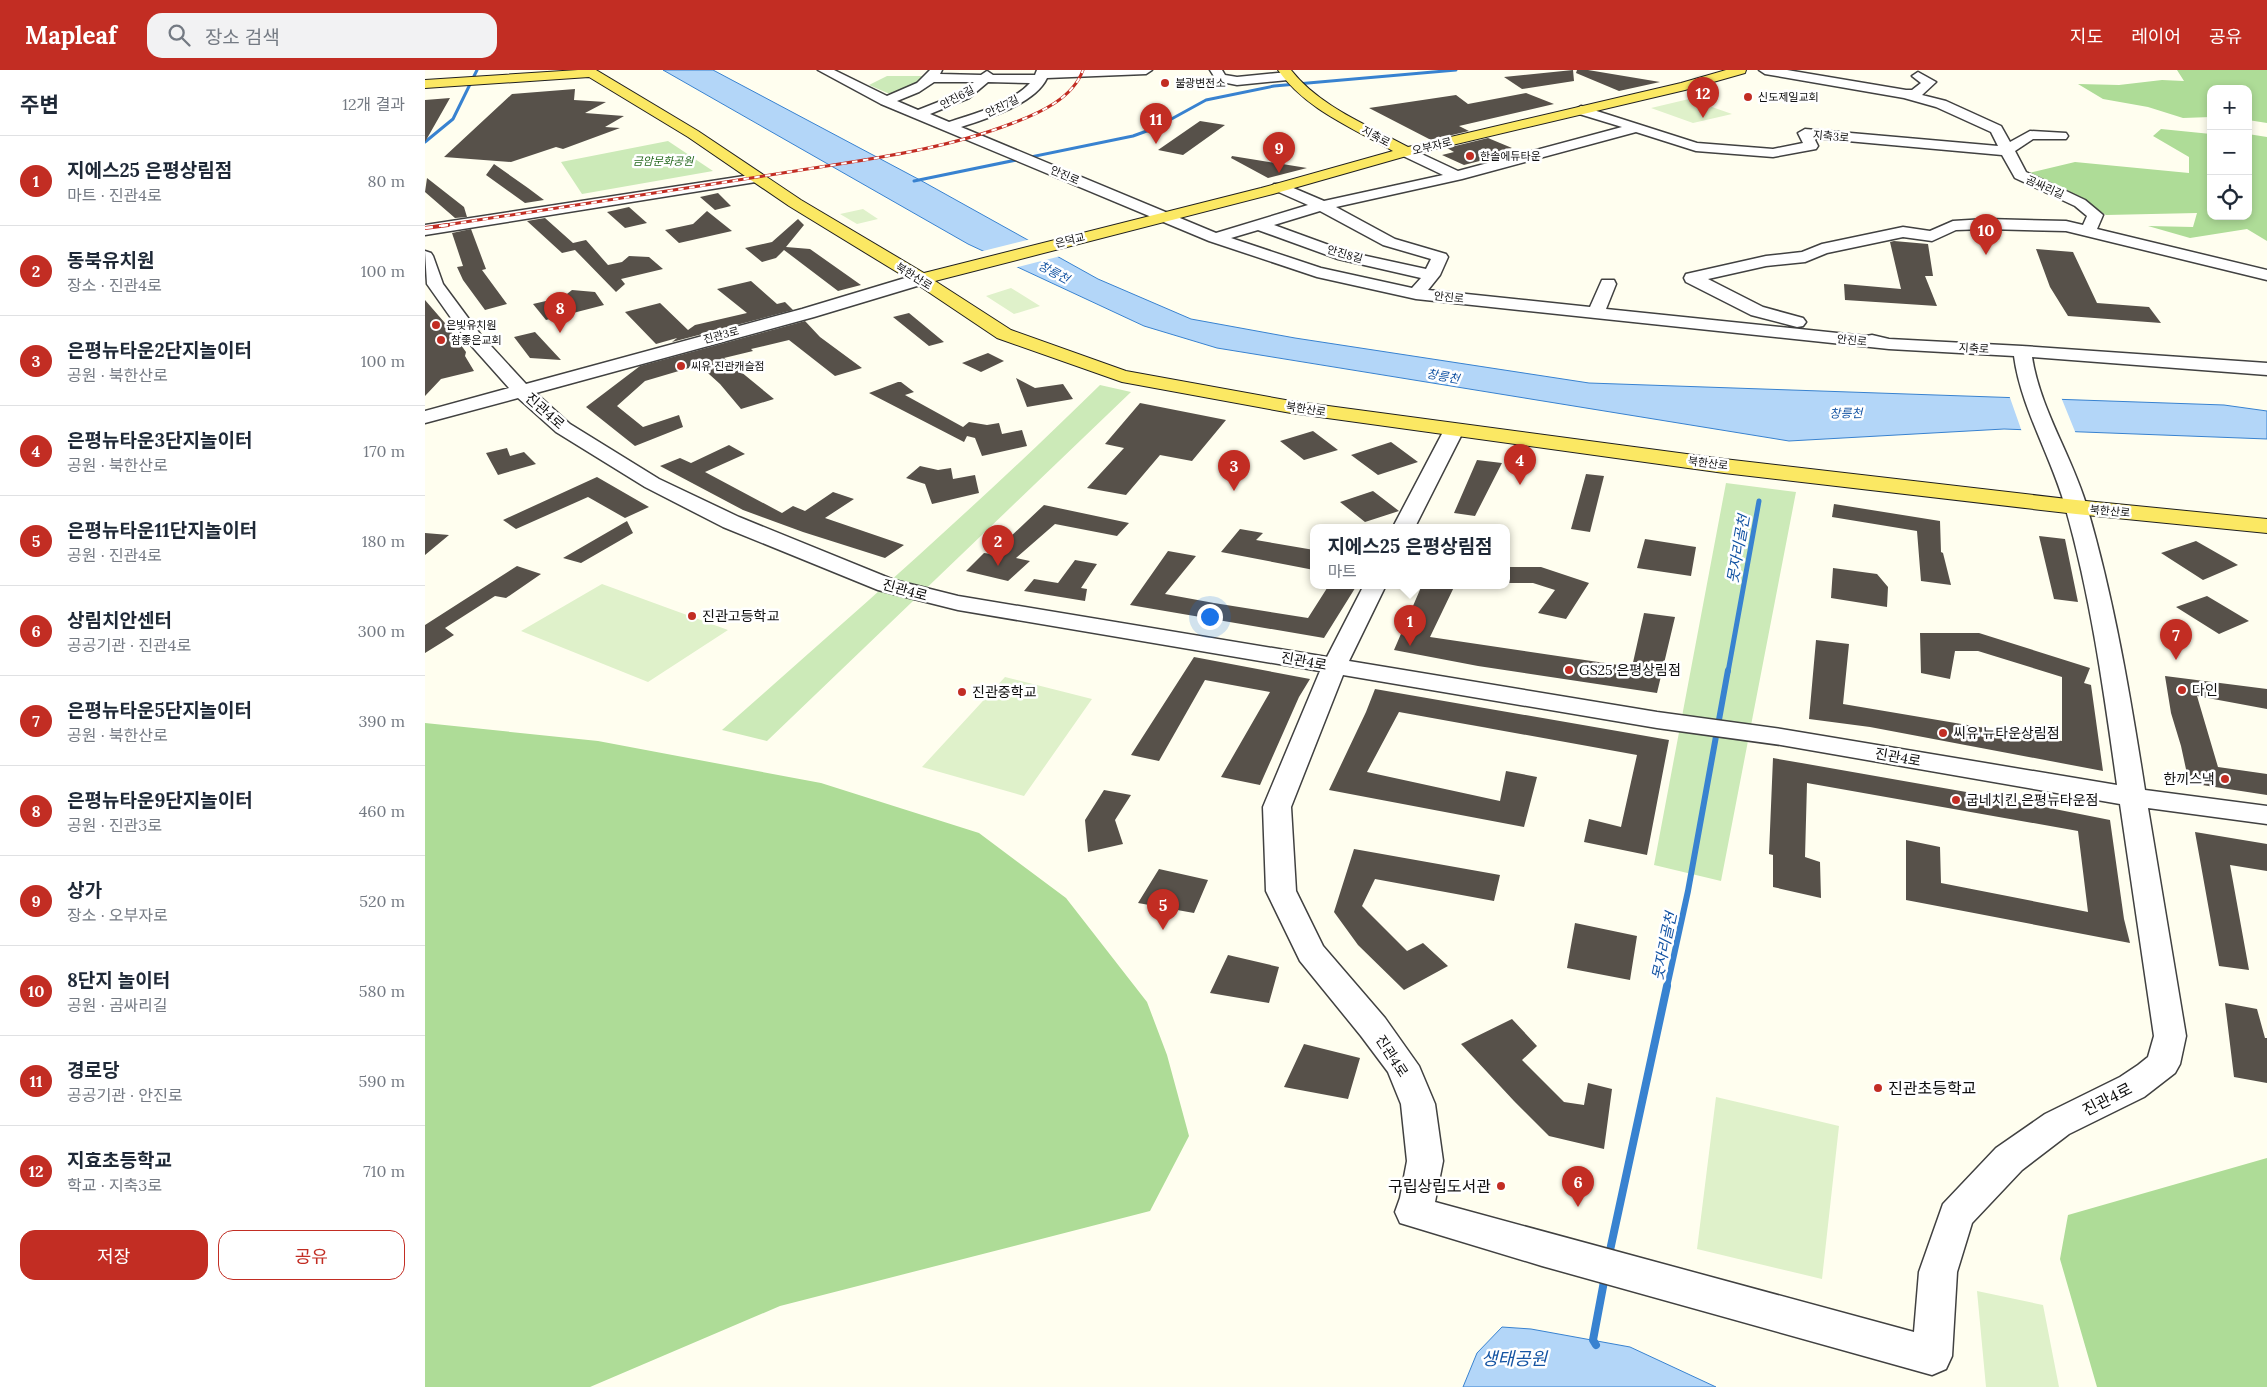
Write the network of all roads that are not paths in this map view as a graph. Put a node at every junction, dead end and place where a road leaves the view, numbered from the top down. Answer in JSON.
{"nodes":[{"id":1,"x":853,"y":70,"type":"edge"},
{"id":2,"x":1146,"y":70,"type":"edge"},
{"id":3,"x":1216,"y":70,"type":"edge"},
{"id":4,"x":1740,"y":70,"type":"edge"},
{"id":5,"x":1765,"y":70,"type":"edge"},
{"id":6,"x":589,"y":71,"type":"edge"},
{"id":7,"x":825,"y":71,"type":"edge"},
{"id":8,"x":1107,"y":71,"type":"edge"},
{"id":9,"x":934,"y":74,"type":"edge"},
{"id":10,"x":987,"y":74,"type":"edge"},
{"id":11,"x":1042,"y":74,"type":"edge"},
{"id":12,"x":1918,"y":76,"type":"dead end"},
{"id":13,"x":1291,"y":79,"type":"edge"},
{"id":14,"x":425,"y":84,"type":"edge"},
{"id":15,"x":1906,"y":94,"type":"junction"},
{"id":16,"x":885,"y":101,"type":"junction"},
{"id":17,"x":1581,"y":110,"type":"junction"},
{"id":18,"x":918,"y":114,"type":"junction"},
{"id":19,"x":949,"y":127,"type":"junction"},
{"id":20,"x":1635,"y":128,"type":"junction"},
{"id":21,"x":2061,"y":136,"type":"dead end"},
{"id":22,"x":2006,"y":151,"type":"junction"},
{"id":23,"x":1406,"y":152,"type":"junction"},
{"id":24,"x":752,"y":174,"type":"junction"},
{"id":25,"x":1457,"y":176,"type":"junction"},
{"id":26,"x":1279,"y":187,"type":"junction"},
{"id":27,"x":551,"y":206,"type":"junction"},
{"id":28,"x":1322,"y":206,"type":"junction"},
{"id":29,"x":1163,"y":217,"type":"junction"},
{"id":30,"x":425,"y":222,"type":"edge"},
{"id":31,"x":1259,"y":225,"type":"junction"},
{"id":32,"x":1125,"y":226,"type":"joint"},
{"id":33,"x":425,"y":230,"type":"edge"},
{"id":34,"x":2088,"y":231,"type":"junction"},
{"id":35,"x":1215,"y":238,"type":"junction"},
{"id":36,"x":1389,"y":242,"type":"junction"},
{"id":37,"x":425,"y":256,"type":"edge"},
{"id":38,"x":1344,"y":256,"type":"junction"},
{"id":39,"x":1317,"y":272,"type":"junction"},
{"id":40,"x":1432,"y":275,"type":"junction"},
{"id":41,"x":2267,"y":275,"type":"edge"},
{"id":42,"x":921,"y":279,"type":"junction"},
{"id":43,"x":1609,"y":284,"type":"dead end"},
{"id":44,"x":1416,"y":294,"type":"junction"},
{"id":45,"x":1757,"y":310,"type":"junction"},
{"id":46,"x":1596,"y":314,"type":"junction"},
{"id":47,"x":1749,"y":329,"type":"junction"},
{"id":48,"x":1889,"y":344,"type":"junction"},
{"id":49,"x":2022,"y":351,"type":"junction"},
{"id":50,"x":2267,"y":369,"type":"edge"},
{"id":51,"x":521,"y":390,"type":"junction"},
{"id":52,"x":425,"y":417,"type":"edge"},
{"id":53,"x":1454,"y":430,"type":"junction"},
{"id":54,"x":2076,"y":508,"type":"junction"},
{"id":55,"x":1406,"y":524,"type":"edge"},
{"id":56,"x":2267,"y":526,"type":"edge"},
{"id":57,"x":1373,"y":589,"type":"edge"},
{"id":58,"x":1334,"y":667,"type":"junction"},
{"id":59,"x":2132,"y":798,"type":"junction"},
{"id":60,"x":2267,"y":815,"type":"edge"}],
"edges":[{"from":1,"to":7,"type":"street"},
{"from":2,"to":8,"type":"street"},
{"from":3,"to":13,"type":"street"},
{"from":4,"to":17,"type":"main road","name":"오부자로"},
{"from":5,"to":15,"type":"street","name":"곰싸리길"},
{"from":6,"to":14,"type":"main road","name":"북한산로"},
{"from":6,"to":24,"type":"main road","name":"북한산로"},
{"from":7,"to":16,"type":"street"},
{"from":8,"to":11,"type":"street"},
{"from":9,"to":10,"type":"street"},
{"from":9,"to":16,"type":"street"},
{"from":10,"to":11,"type":"street"},
{"from":10,"to":18,"type":"street","name":"안진6길"},
{"from":11,"to":19,"type":"street","name":"안진7길"},
{"from":12,"to":15,"type":"street"},
{"from":13,"to":23,"type":"main road","name":"지축로"},
{"from":15,"to":22,"type":"street","name":"곰싸리길"},
{"from":16,"to":18,"type":"street"},
{"from":17,"to":20,"type":"street","name":"지축3로"},
{"from":17,"to":23,"type":"main road","name":"오부자로"},
{"from":18,"to":19,"type":"street"},
{"from":19,"to":29,"type":"street","name":"안진로"},
{"from":20,"to":22,"type":"street","name":"지축3로"},
{"from":20,"to":25,"type":"street"},
{"from":21,"to":22,"type":"street"},
{"from":22,"to":34,"type":"street","name":"곰싸리길"},
{"from":23,"to":25,"type":"street","name":"지축로"},
{"from":23,"to":26,"type":"main road","name":"오부자로"},
{"from":24,"to":27,"type":"street"},
{"from":24,"to":42,"type":"main road","name":"북한산로"},
{"from":25,"to":28,"type":"street"},
{"from":26,"to":28,"type":"street"},
{"from":26,"to":29,"type":"main road","name":"오부자로"},
{"from":27,"to":30,"type":"street"},
{"from":27,"to":33,"type":"street"},
{"from":28,"to":31,"type":"street"},
{"from":28,"to":36,"type":"street"},
{"from":29,"to":32,"type":"main road","name":"오부자로"},
{"from":29,"to":35,"type":"street","name":"안진로"},
{"from":31,"to":35,"type":"street"},
{"from":31,"to":38,"type":"street","name":"안진8길"},
{"from":32,"to":42,"type":"main road","name":"은덕교"},
{"from":34,"to":41,"type":"street"},
{"from":34,"to":45,"type":"street","name":"지축로"},
{"from":35,"to":39,"type":"street","name":"안진로"},
{"from":36,"to":38,"type":"street"},
{"from":36,"to":40,"type":"street"},
{"from":37,"to":51,"type":"street"},
{"from":38,"to":39,"type":"street"},
{"from":38,"to":40,"type":"street","name":"안진8길"},
{"from":39,"to":44,"type":"street","name":"안진로"},
{"from":40,"to":44,"type":"street"},
{"from":42,"to":51,"type":"street","name":"진관3로"},
{"from":42,"to":53,"type":"main road","name":"북한산로"},
{"from":43,"to":46,"type":"street"},
{"from":44,"to":46,"type":"street","name":"안진로"},
{"from":45,"to":47,"type":"street"},
{"from":45,"to":48,"type":"street","name":"지축로"},
{"from":46,"to":47,"type":"street","name":"안진로"},
{"from":47,"to":48,"type":"street","name":"안진로"},
{"from":48,"to":49,"type":"street","name":"지축로"},
{"from":49,"to":50,"type":"street","name":"지축로"},
{"from":49,"to":54,"type":"street"},
{"from":51,"to":52,"type":"street","name":"진관3로"},
{"from":51,"to":58,"type":"street","name":"진관4로"},
{"from":53,"to":54,"type":"main road","name":"북한산로"},
{"from":53,"to":55,"type":"street"},
{"from":54,"to":56,"type":"main road","name":"북한산로"},
{"from":54,"to":59,"type":"street"},
{"from":57,"to":58,"type":"street"},
{"from":58,"to":59,"type":"street","name":"진관4로"},
{"from":58,"to":59,"type":"street","name":"진관4로"},
{"from":59,"to":60,"type":"street","name":"진관4로"}]}
